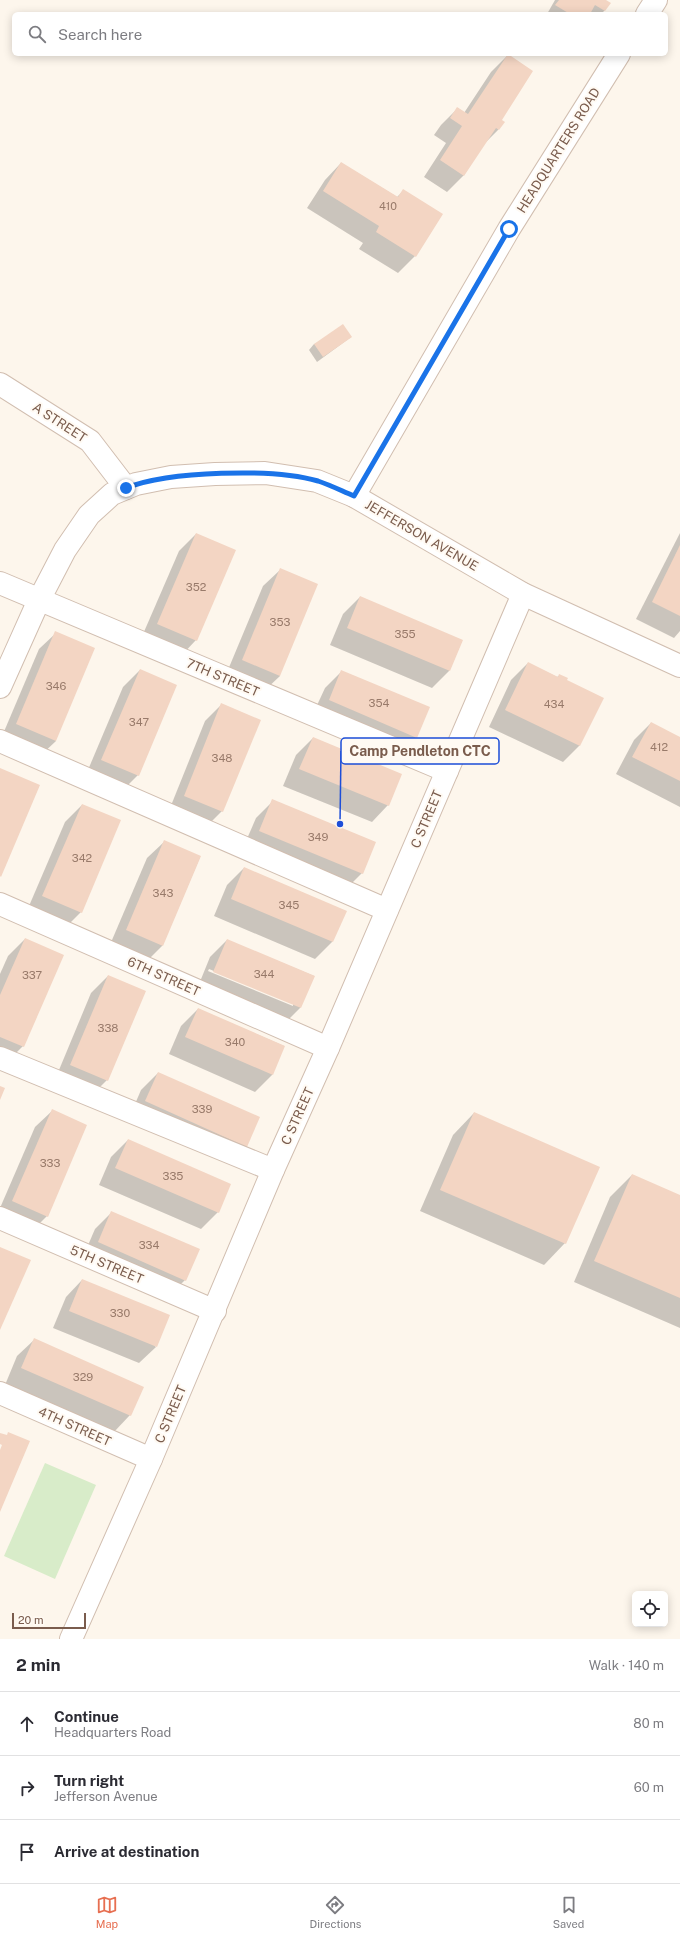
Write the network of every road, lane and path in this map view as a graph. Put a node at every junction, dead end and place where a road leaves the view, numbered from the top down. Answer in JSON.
{"nodes":[{"id":1,"x":656,"y":0,"type":"edge"},
{"id":2,"x":648,"y":12,"type":"edge"},
{"id":3,"x":619,"y":56,"type":"edge"},
{"id":4,"x":0,"y":384,"type":"edge"},
{"id":5,"x":126,"y":488,"type":"junction"},
{"id":6,"x":354,"y":496,"type":"junction"},
{"id":7,"x":0,"y":583,"type":"edge"},
{"id":8,"x":523,"y":594,"type":"junction"},
{"id":9,"x":39,"y":600,"type":"junction"},
{"id":10,"x":680,"y":666,"type":"edge"},
{"id":11,"x":0,"y":687,"type":"edge"},
{"id":12,"x":0,"y":741,"type":"edge"},
{"id":13,"x":447,"y":771,"type":"junction"},
{"id":14,"x":0,"y":904,"type":"edge"},
{"id":15,"x":387,"y":910,"type":"junction"},
{"id":16,"x":328,"y":1048,"type":"junction"},
{"id":17,"x":0,"y":1058,"type":"edge"},
{"id":18,"x":273,"y":1170,"type":"junction"},
{"id":19,"x":0,"y":1218,"type":"edge"},
{"id":20,"x":215,"y":1311,"type":"junction"},
{"id":21,"x":0,"y":1393,"type":"edge"},
{"id":22,"x":151,"y":1459,"type":"junction"},
{"id":23,"x":71,"y":1639,"type":"edge"}],
"edges":[{"from":1,"to":2,"type":"street"},
{"from":3,"to":6,"type":"street","name":"HEADQUARTERS ROAD"},
{"from":4,"to":5,"type":"street","name":"A STREET"},
{"from":5,"to":6,"type":"street","name":"JEFFERSON AVENUE"},
{"from":5,"to":9,"type":"street","name":"JEFFERSON AVENUE"},
{"from":6,"to":8,"type":"street","name":"JEFFERSON AVENUE"},
{"from":7,"to":9,"type":"street","name":"7TH STREET"},
{"from":8,"to":10,"type":"street","name":"JEFFERSON AVENUE"},
{"from":8,"to":13,"type":"street","name":"C STREET"},
{"from":9,"to":11,"type":"street","name":"JEFFERSON AVENUE"},
{"from":9,"to":13,"type":"street","name":"7TH STREET"},
{"from":12,"to":15,"type":"street"},
{"from":13,"to":15,"type":"street","name":"C STREET"},
{"from":14,"to":16,"type":"street","name":"6TH STREET"},
{"from":15,"to":16,"type":"street","name":"C STREET"},
{"from":16,"to":18,"type":"street","name":"C STREET"},
{"from":17,"to":18,"type":"street"},
{"from":18,"to":20,"type":"street","name":"C STREET"},
{"from":19,"to":20,"type":"street","name":"5TH STREET"},
{"from":20,"to":22,"type":"street","name":"C STREET"},
{"from":21,"to":22,"type":"street","name":"4TH STREET"},
{"from":22,"to":23,"type":"street","name":"C STREET"}]}
